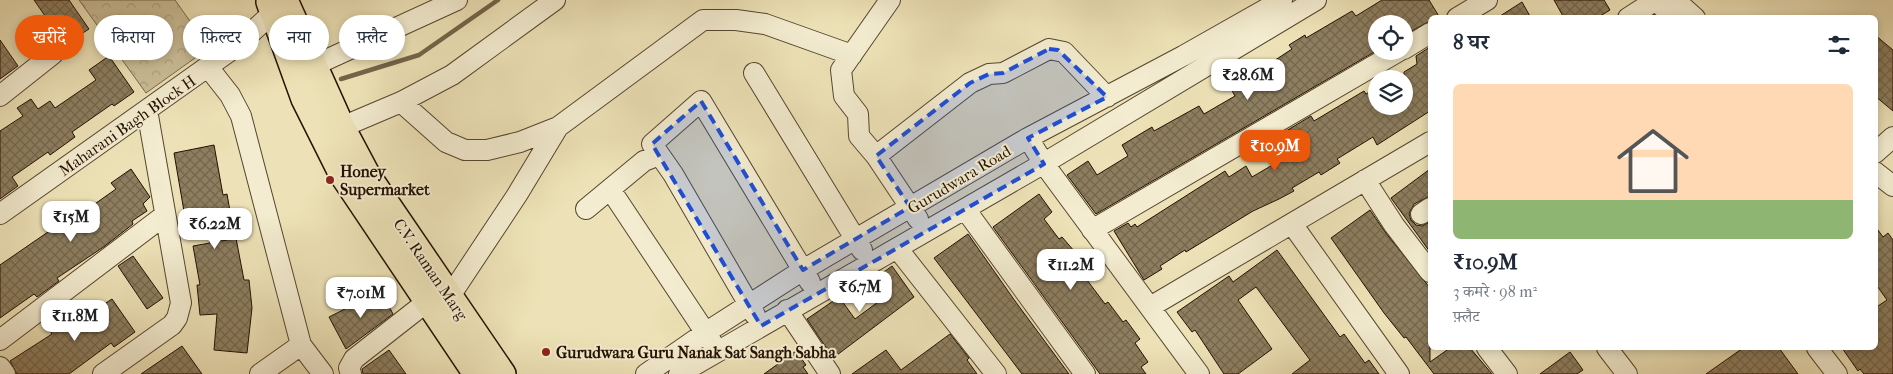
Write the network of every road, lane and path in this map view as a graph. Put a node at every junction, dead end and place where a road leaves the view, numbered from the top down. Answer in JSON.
{"nodes":[{"id":1,"x":457,"y":0,"type":"edge"},
{"id":2,"x":555,"y":0,"type":"edge"},
{"id":3,"x":890,"y":0,"type":"edge"},
{"id":4,"x":1282,"y":0,"type":"edge"},
{"id":5,"x":1487,"y":0,"type":"edge"},
{"id":6,"x":1656,"y":0,"type":"edge"},
{"id":7,"x":1675,"y":0,"type":"edge"},
{"id":8,"x":1304,"y":3,"type":"edge"},
{"id":9,"x":275,"y":4,"type":"edge"},
{"id":10,"x":1462,"y":15,"type":"edge"},
{"id":11,"x":1633,"y":15,"type":"edge"},
{"id":12,"x":1672,"y":15,"type":"edge"},
{"id":13,"x":1692,"y":15,"type":"edge"},
{"id":14,"x":1428,"y":34,"type":"edge"},
{"id":15,"x":1413,"y":43,"type":"edge"},
{"id":16,"x":852,"y":54,"type":"junction"},
{"id":17,"x":45,"y":60,"type":"edge"},
{"id":18,"x":1385,"y":60,"type":"edge"},
{"id":19,"x":315,"y":65,"type":"junction"},
{"id":20,"x":208,"y":67,"type":"junction"},
{"id":21,"x":754,"y":73,"type":"dead end"},
{"id":22,"x":0,"y":96,"type":"edge"},
{"id":23,"x":1108,"y":97,"type":"junction"},
{"id":24,"x":401,"y":102,"type":"junction"},
{"id":25,"x":147,"y":110,"type":"junction"},
{"id":26,"x":342,"y":127,"type":"junction"},
{"id":27,"x":558,"y":127,"type":"junction"},
{"id":28,"x":1893,"y":137,"type":"edge"},
{"id":29,"x":1028,"y":138,"type":"junction"},
{"id":30,"x":1428,"y":143,"type":"edge"},
{"id":31,"x":1878,"y":150,"type":"edge"},
{"id":32,"x":659,"y":155,"type":"junction"},
{"id":33,"x":876,"y":156,"type":"junction"},
{"id":34,"x":1044,"y":164,"type":"junction"},
{"id":35,"x":1878,"y":174,"type":"edge"},
{"id":36,"x":1365,"y":180,"type":"junction"},
{"id":37,"x":1893,"y":186,"type":"edge"},
{"id":38,"x":610,"y":189,"type":"junction"},
{"id":39,"x":910,"y":207,"type":"junction"},
{"id":40,"x":586,"y":209,"type":"dead end"},
{"id":41,"x":965,"y":209,"type":"junction"},
{"id":42,"x":0,"y":214,"type":"edge"},
{"id":43,"x":165,"y":215,"type":"junction"},
{"id":44,"x":1292,"y":224,"type":"junction"},
{"id":45,"x":1092,"y":230,"type":"junction"},
{"id":46,"x":926,"y":231,"type":"junction"},
{"id":47,"x":856,"y":240,"type":"junction"},
{"id":48,"x":897,"y":248,"type":"junction"},
{"id":49,"x":870,"y":263,"type":"junction"},
{"id":50,"x":1428,"y":269,"type":"edge"},
{"id":51,"x":803,"y":270,"type":"junction"},
{"id":52,"x":817,"y":293,"type":"junction"},
{"id":53,"x":439,"y":299,"type":"junction"},
{"id":54,"x":749,"y":304,"type":"junction"},
{"id":55,"x":1150,"y":307,"type":"junction"},
{"id":56,"x":787,"y":310,"type":"junction"},
{"id":57,"x":761,"y":326,"type":"junction"},
{"id":58,"x":705,"y":333,"type":"junction"},
{"id":59,"x":0,"y":340,"type":"edge"},
{"id":60,"x":301,"y":345,"type":"junction"},
{"id":61,"x":1489,"y":350,"type":"edge"},
{"id":62,"x":1609,"y":350,"type":"edge"},
{"id":63,"x":1819,"y":350,"type":"edge"},
{"id":64,"x":718,"y":351,"type":"junction"},
{"id":65,"x":0,"y":367,"type":"edge"},
{"id":66,"x":5,"y":374,"type":"edge"},
{"id":67,"x":103,"y":374,"type":"edge"},
{"id":68,"x":260,"y":374,"type":"edge"},
{"id":69,"x":323,"y":374,"type":"edge"},
{"id":70,"x":351,"y":374,"type":"edge"},
{"id":71,"x":476,"y":374,"type":"edge"},
{"id":72,"x":503,"y":374,"type":"edge"},
{"id":73,"x":646,"y":374,"type":"edge"},
{"id":74,"x":679,"y":374,"type":"edge"},
{"id":75,"x":830,"y":374,"type":"edge"},
{"id":76,"x":996,"y":374,"type":"edge"},
{"id":77,"x":1085,"y":374,"type":"edge"},
{"id":78,"x":1199,"y":374,"type":"edge"},
{"id":79,"x":1399,"y":374,"type":"edge"},
{"id":80,"x":1507,"y":374,"type":"edge"},
{"id":81,"x":1627,"y":374,"type":"edge"},
{"id":82,"x":1837,"y":374,"type":"edge"}],
"edges":[{"from":1,"to":19,"type":"street"},
{"from":2,"to":24,"type":"street"},
{"from":3,"to":16,"type":"street"},
{"from":4,"to":23,"type":"street","name":"Gurudwara Road"},
{"from":5,"to":10,"type":"street"},
{"from":6,"to":11,"type":"street"},
{"from":6,"to":12,"type":"street"},
{"from":7,"to":13,"type":"street"},
{"from":8,"to":34,"type":"street"},
{"from":9,"to":19,"type":"main road","name":"C.V. Raman Marg"},
{"from":9,"to":20,"type":"street","name":"Maharani Bagh Block H"},
{"from":9,"to":53,"type":"main road","name":"C.V. Raman Marg"},
{"from":14,"to":15,"type":"street"},
{"from":16,"to":27,"type":"street"},
{"from":16,"to":33,"type":"street"},
{"from":17,"to":22,"type":"street"},
{"from":18,"to":45,"type":"street"},
{"from":19,"to":26,"type":"main road","name":"C.V. Raman Marg"},
{"from":20,"to":25,"type":"street","name":"Maharani Bagh Block H"},
{"from":20,"to":60,"type":"street"},
{"from":21,"to":47,"type":"street"},
{"from":23,"to":29,"type":"street","name":"Gurudwara Road"},
{"from":23,"to":33,"type":"street"},
{"from":24,"to":26,"type":"street"},
{"from":24,"to":27,"type":"street"},
{"from":25,"to":42,"type":"street","name":"Maharani Bagh Block H"},
{"from":25,"to":43,"type":"street"},
{"from":26,"to":53,"type":"main road","name":"C.V. Raman Marg"},
{"from":27,"to":53,"type":"street"},
{"from":28,"to":31,"type":"street"},
{"from":29,"to":34,"type":"street"},
{"from":29,"to":39,"type":"street","name":"Gurudwara Road"},
{"from":30,"to":36,"type":"street"},
{"from":32,"to":38,"type":"street"},
{"from":32,"to":51,"type":"street"},
{"from":32,"to":54,"type":"street"},
{"from":33,"to":39,"type":"street"},
{"from":34,"to":41,"type":"street"},
{"from":34,"to":45,"type":"street"},
{"from":35,"to":37,"type":"street"},
{"from":36,"to":44,"type":"street"},
{"from":36,"to":50,"type":"street"},
{"from":38,"to":40,"type":"street"},
{"from":38,"to":58,"type":"street"},
{"from":39,"to":46,"type":"street"},
{"from":39,"to":47,"type":"street","name":"Gurudwara Road"},
{"from":41,"to":46,"type":"street"},
{"from":41,"to":77,"type":"street"},
{"from":43,"to":59,"type":"street"},
{"from":43,"to":67,"type":"street"},
{"from":44,"to":55,"type":"street"},
{"from":44,"to":79,"type":"street"},
{"from":45,"to":55,"type":"street"},
{"from":46,"to":48,"type":"street"},
{"from":47,"to":49,"type":"street"},
{"from":47,"to":51,"type":"street","name":"Gurudwara Road"},
{"from":48,"to":49,"type":"street"},
{"from":48,"to":76,"type":"street"},
{"from":49,"to":52,"type":"street"},
{"from":51,"to":52,"type":"street"},
{"from":51,"to":54,"type":"street","name":"Gurudwara Road"},
{"from":52,"to":56,"type":"street"},
{"from":53,"to":70,"type":"street"},
{"from":53,"to":71,"type":"main road","name":"C.V. Raman Marg"},
{"from":53,"to":72,"type":"main road","name":"C.V. Raman Marg"},
{"from":54,"to":57,"type":"street"},
{"from":54,"to":58,"type":"street","name":"Gurudwara Road"},
{"from":55,"to":78,"type":"street"},
{"from":56,"to":57,"type":"street"},
{"from":56,"to":75,"type":"street"},
{"from":57,"to":64,"type":"street"},
{"from":58,"to":64,"type":"street"},
{"from":58,"to":73,"type":"street","name":"Gurudwara Road"},
{"from":60,"to":68,"type":"street"},
{"from":60,"to":69,"type":"street"},
{"from":61,"to":80,"type":"street"},
{"from":62,"to":81,"type":"street"},
{"from":63,"to":82,"type":"street"},
{"from":64,"to":74,"type":"street"},
{"from":65,"to":66,"type":"street"}]}
